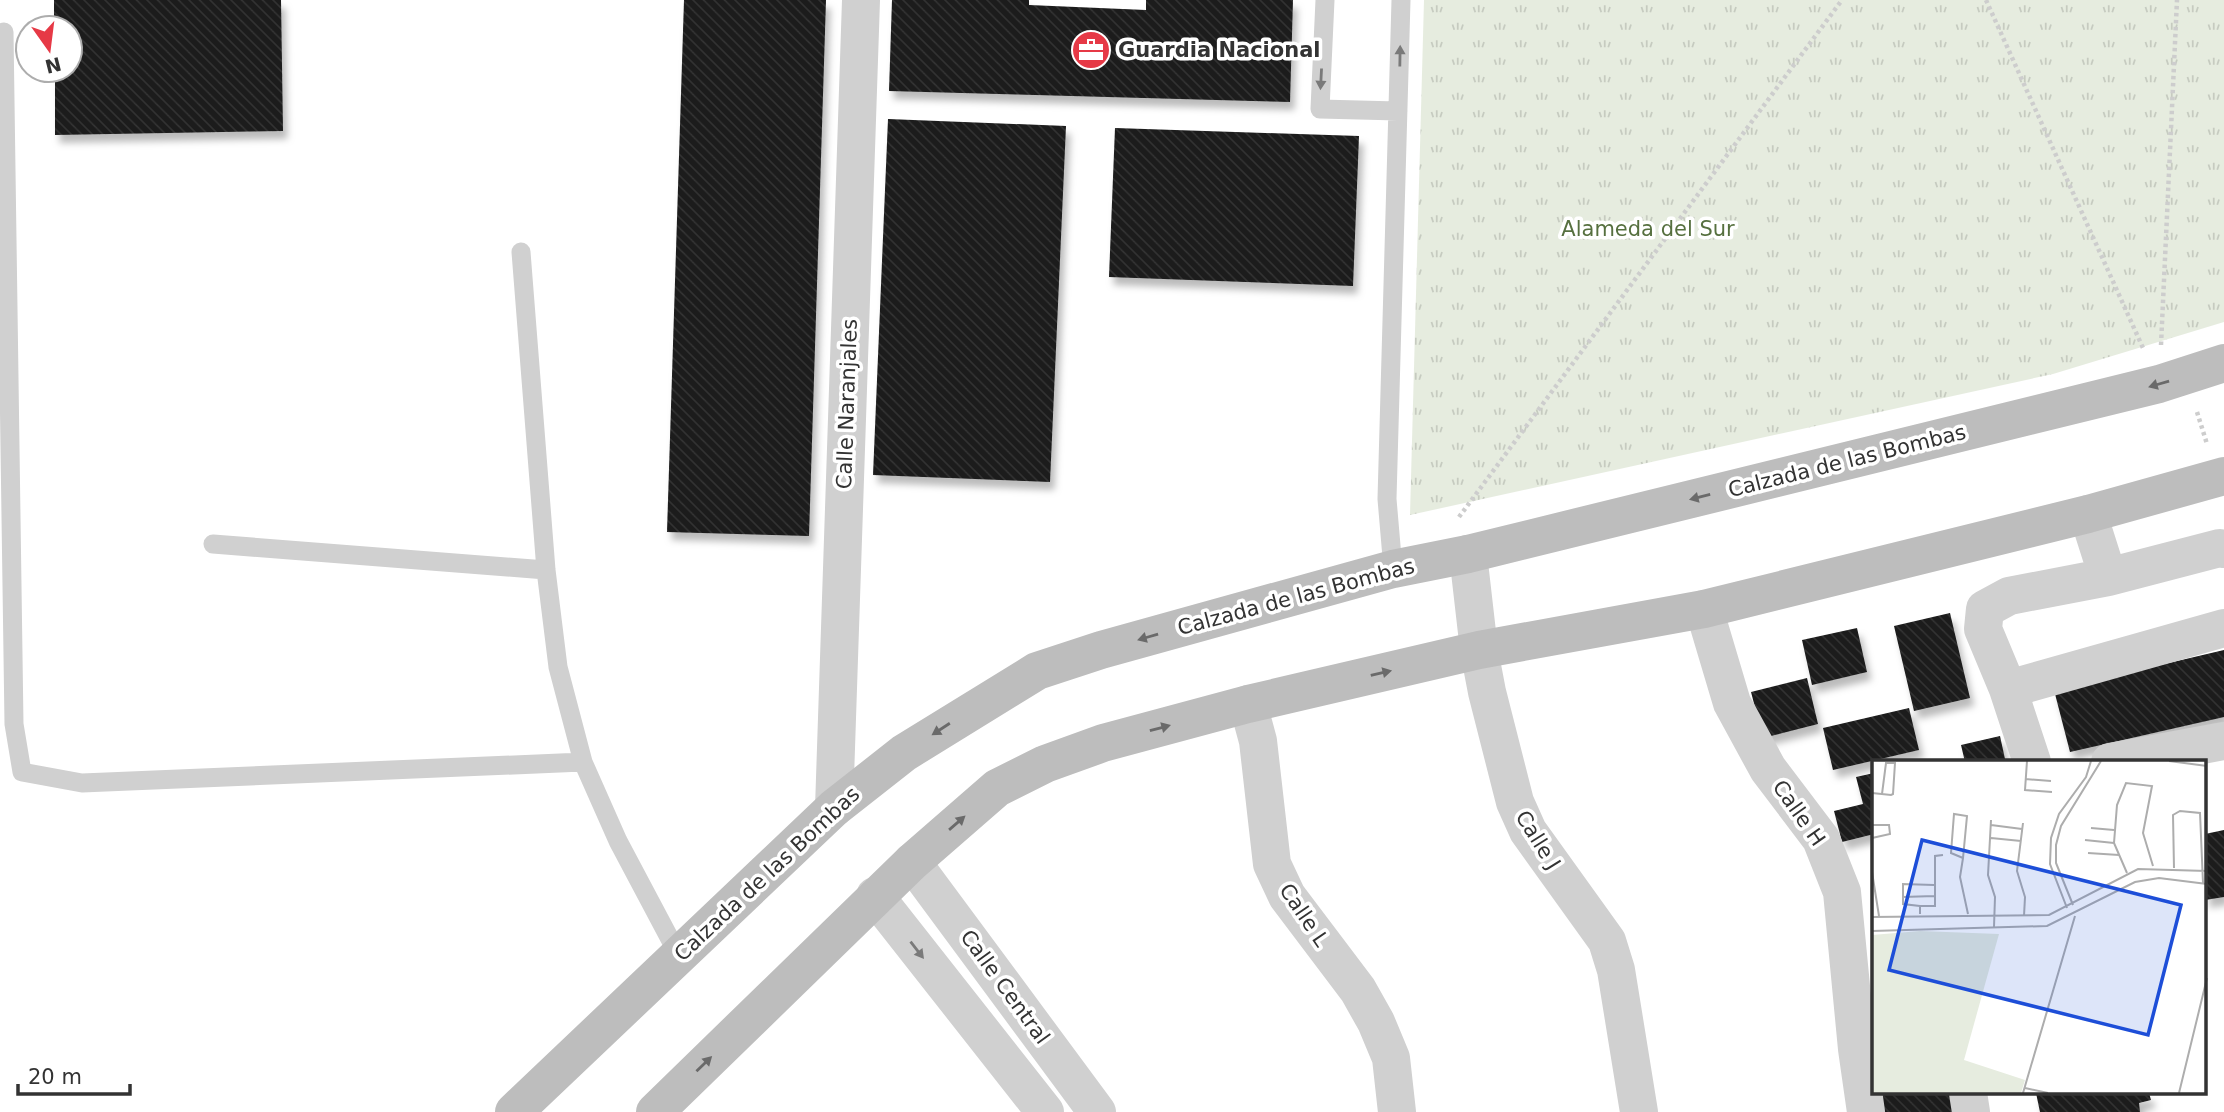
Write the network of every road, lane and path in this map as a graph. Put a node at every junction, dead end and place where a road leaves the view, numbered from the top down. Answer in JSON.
{"nodes":[{"id":1,"x":861,"y":0,"type":"edge"},
{"id":2,"x":1325,"y":0,"type":"edge"},
{"id":3,"x":1401,"y":0,"type":"edge"},
{"id":4,"x":1842,"y":0,"type":"edge"},
{"id":5,"x":1986,"y":0,"type":"edge"},
{"id":6,"x":2177,"y":0,"type":"edge"},
{"id":7,"x":4,"y":32,"type":"dead end"},
{"id":8,"x":1398,"y":111,"type":"junction"},
{"id":9,"x":521,"y":252,"type":"dead end"},
{"id":10,"x":2224,"y":363,"type":"edge"},
{"id":11,"x":2172,"y":380,"type":"junction"},
{"id":12,"x":2221,"y":477,"type":"edge"},
{"id":13,"x":2088,"y":514,"type":"junction"},
{"id":14,"x":214,"y":544,"type":"dead end"},
{"id":15,"x":2224,"y":549,"type":"edge"},
{"id":16,"x":1468,"y":554,"type":"junction"},
{"id":17,"x":1409,"y":566,"type":"junction"},
{"id":18,"x":546,"y":570,"type":"junction"},
{"id":19,"x":2108,"y":577,"type":"junction"},
{"id":20,"x":1704,"y":609,"type":"junction"},
{"id":21,"x":2224,"y":628,"type":"edge"},
{"id":22,"x":1479,"y":650,"type":"junction"},
{"id":23,"x":2008,"y":689,"type":"junction"},
{"id":24,"x":1248,"y":704,"type":"junction"},
{"id":25,"x":2224,"y":741,"type":"edge"},
{"id":26,"x":2031,"y":760,"type":"edge"},
{"id":27,"x":2121,"y":760,"type":"edge"},
{"id":28,"x":583,"y":762,"type":"junction"},
{"id":29,"x":834,"y":808,"type":"junction"},
{"id":30,"x":912,"y":862,"type":"junction"},
{"id":31,"x":875,"y":896,"type":"junction"},
{"id":32,"x":679,"y":957,"type":"junction"},
{"id":33,"x":1865,"y":1048,"type":"edge"},
{"id":34,"x":1968,"y":1094,"type":"edge"},
{"id":35,"x":513,"y":1112,"type":"edge"},
{"id":36,"x":655,"y":1112,"type":"edge"},
{"id":37,"x":1045,"y":1112,"type":"edge"},
{"id":38,"x":1097,"y":1112,"type":"edge"},
{"id":39,"x":1398,"y":1112,"type":"edge"},
{"id":40,"x":1639,"y":1112,"type":"edge"},
{"id":41,"x":1866,"y":1112,"type":"edge"},
{"id":42,"x":1971,"y":1112,"type":"edge"}],
"edges":[{"from":1,"to":29,"type":"street","name":"Calle Naranjales"},
{"from":2,"to":8,"type":"lane","one_way":true},
{"from":8,"to":3,"type":"lane","one_way":true},
{"from":4,"to":17,"type":"path"},
{"from":5,"to":11,"type":"path"},
{"from":6,"to":11,"type":"path"},
{"from":7,"to":28,"type":"lane"},
{"from":8,"to":17,"type":"lane"},
{"from":9,"to":18,"type":"lane"},
{"from":10,"to":11,"type":"main road","name":"Calzada de las Bombas"},
{"from":11,"to":12,"type":"path"},
{"from":11,"to":16,"type":"main road","name":"Calzada de las Bombas","one_way":true},
{"from":12,"to":13,"type":"main road"},
{"from":13,"to":19,"type":"street"},
{"from":13,"to":20,"type":"main road"},
{"from":14,"to":18,"type":"lane"},
{"from":15,"to":19,"type":"street"},
{"from":16,"to":17,"type":"main road","name":"Calzada de las Bombas"},
{"from":16,"to":22,"type":"street","name":"Calle J"},
{"from":17,"to":29,"type":"main road","name":"Calzada de las Bombas","one_way":true},
{"from":18,"to":28,"type":"lane"},
{"from":19,"to":23,"type":"street"},
{"from":20,"to":22,"type":"main road"},
{"from":20,"to":33,"type":"street","name":"Calle H"},
{"from":21,"to":23,"type":"street"},
{"from":24,"to":22,"type":"main road","one_way":true},
{"from":22,"to":40,"type":"street","name":"Calle J"},
{"from":23,"to":26,"type":"street"},
{"from":30,"to":24,"type":"main road","one_way":true},
{"from":24,"to":39,"type":"street","name":"Calle L"},
{"from":25,"to":27,"type":"street"},
{"from":28,"to":32,"type":"lane"},
{"from":29,"to":32,"type":"main road","name":"Calzada de las Bombas"},
{"from":30,"to":31,"type":"main road"},
{"from":30,"to":38,"type":"street","name":"Calle Central"},
{"from":36,"to":31,"type":"main road","one_way":true},
{"from":31,"to":37,"type":"street","name":"Calle Central","one_way":true},
{"from":32,"to":35,"type":"main road","name":"Calzada de las Bombas"},
{"from":33,"to":41,"type":"street","name":"Calle H"},
{"from":34,"to":42,"type":"street"}]}
